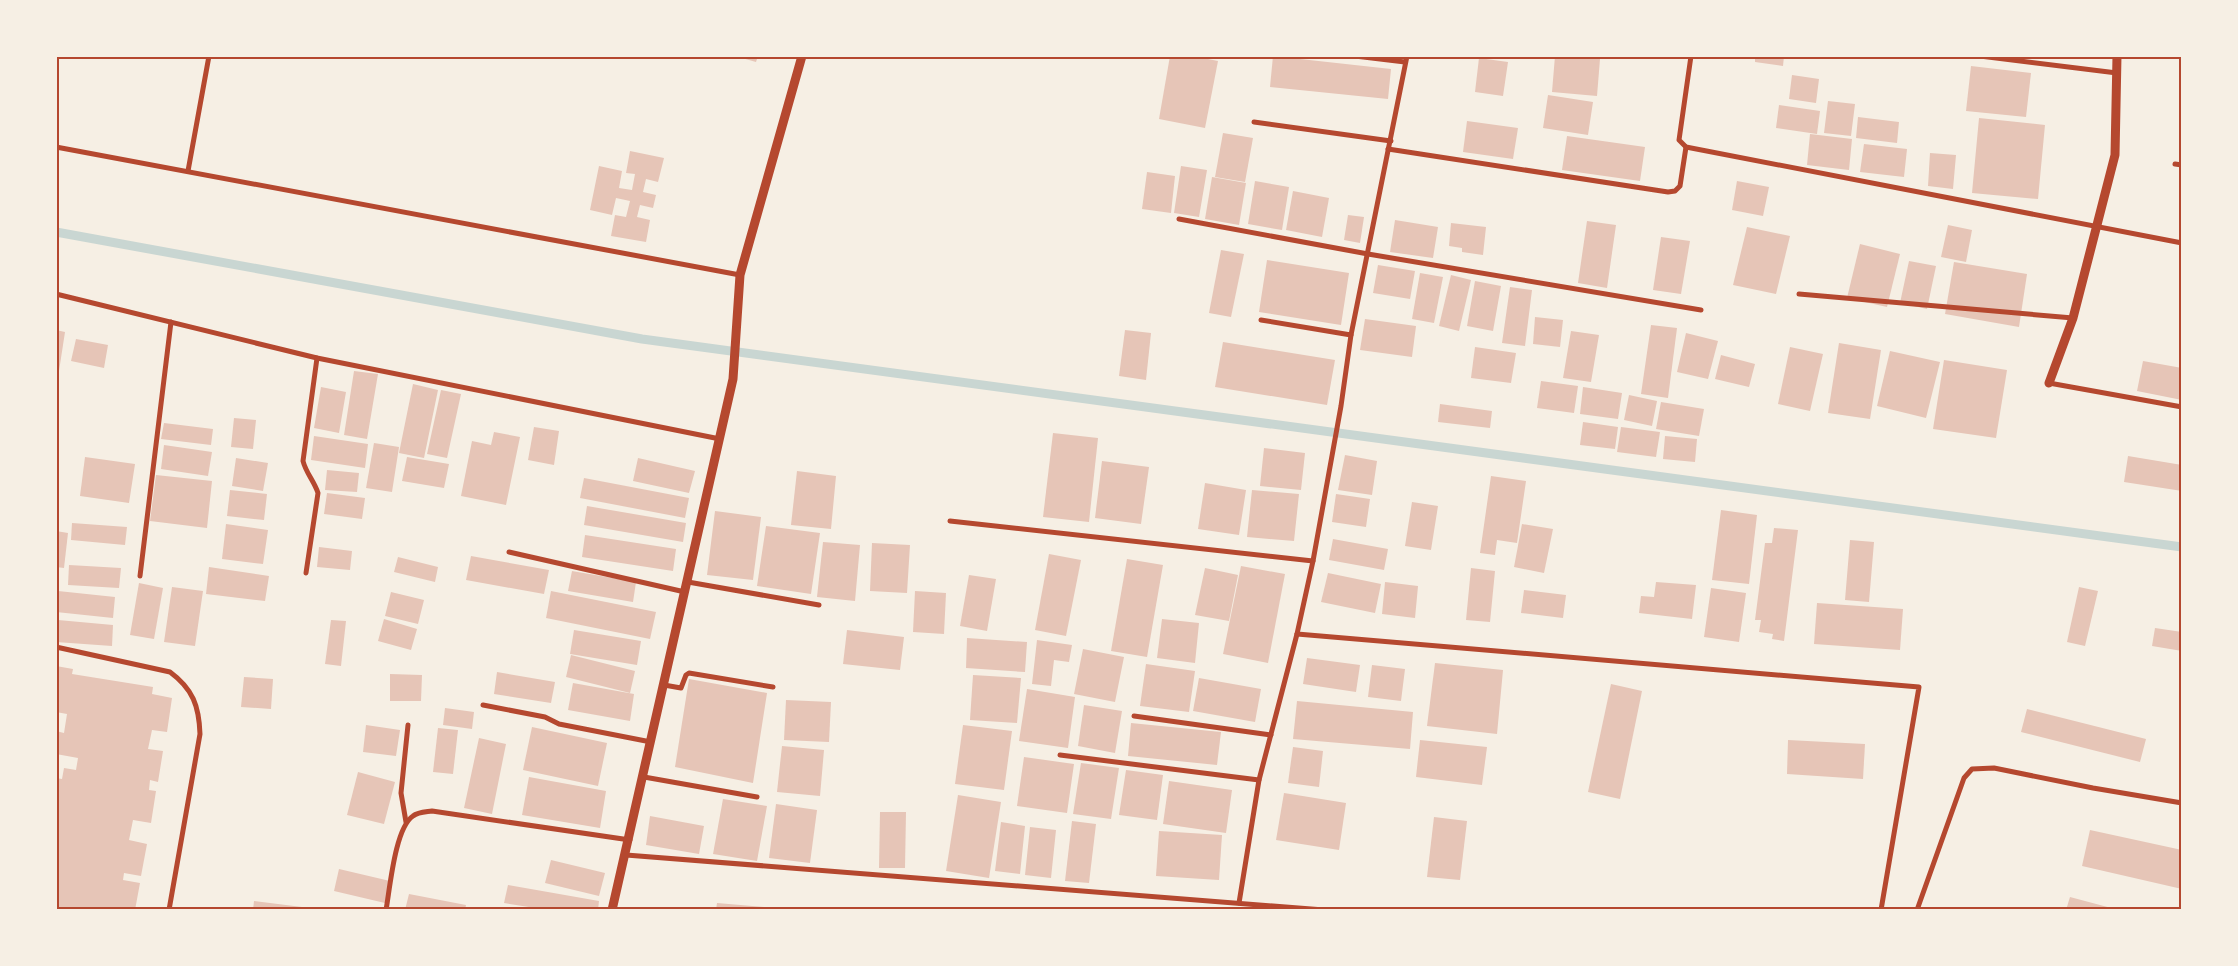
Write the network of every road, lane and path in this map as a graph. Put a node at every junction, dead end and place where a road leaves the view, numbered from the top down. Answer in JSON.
{"nodes":[{"id":1,"x":210,"y":56,"type":"edge"},
{"id":2,"x":802,"y":56,"type":"edge"},
{"id":3,"x":1354,"y":56,"type":"edge"},
{"id":4,"x":1691,"y":56,"type":"edge"},
{"id":5,"x":1980,"y":56,"type":"edge"},
{"id":6,"x":2117,"y":56,"type":"edge"},
{"id":7,"x":1406,"y":59,"type":"edge"},
{"id":8,"x":2117,"y":73,"type":"junction"},
{"id":9,"x":1254,"y":122,"type":"dead end"},
{"id":10,"x":1391,"y":140,"type":"junction"},
{"id":11,"x":56,"y":147,"type":"edge"},
{"id":12,"x":1686,"y":147,"type":"junction"},
{"id":13,"x":1388,"y":149,"type":"junction"},
{"id":14,"x":2175,"y":164,"type":"dead end"},
{"id":15,"x":2182,"y":165,"type":"edge"},
{"id":16,"x":188,"y":171,"type":"junction"},
{"id":17,"x":1178,"y":219,"type":"dead end"},
{"id":18,"x":2096,"y":226,"type":"junction"},
{"id":19,"x":2182,"y":243,"type":"edge"},
{"id":20,"x":1368,"y":254,"type":"junction"},
{"id":21,"x":740,"y":274,"type":"junction"},
{"id":22,"x":56,"y":294,"type":"edge"},
{"id":23,"x":1799,"y":294,"type":"dead end"},
{"id":24,"x":1701,"y":310,"type":"dead end"},
{"id":25,"x":2073,"y":318,"type":"junction"},
{"id":26,"x":1261,"y":320,"type":"dead end"},
{"id":27,"x":171,"y":322,"type":"junction"},
{"id":28,"x":1351,"y":335,"type":"junction"},
{"id":29,"x":317,"y":358,"type":"junction"},
{"id":30,"x":2049,"y":383,"type":"joint"},
{"id":31,"x":2182,"y":407,"type":"edge"},
{"id":32,"x":720,"y":439,"type":"junction"},
{"id":33,"x":950,"y":521,"type":"dead end"},
{"id":34,"x":509,"y":552,"type":"dead end"},
{"id":35,"x":1314,"y":561,"type":"junction"},
{"id":36,"x":306,"y":573,"type":"dead end"},
{"id":37,"x":140,"y":576,"type":"dead end"},
{"id":38,"x":688,"y":582,"type":"junction"},
{"id":39,"x":686,"y":592,"type":"junction"},
{"id":40,"x":819,"y":605,"type":"dead end"},
{"id":41,"x":1298,"y":634,"type":"junction"},
{"id":42,"x":56,"y":647,"type":"edge"},
{"id":43,"x":664,"y":685,"type":"junction"},
{"id":44,"x":773,"y":687,"type":"dead end"},
{"id":45,"x":483,"y":705,"type":"dead end"},
{"id":46,"x":1134,"y":716,"type":"dead end"},
{"id":47,"x":408,"y":725,"type":"dead end"},
{"id":48,"x":1271,"y":735,"type":"junction"},
{"id":49,"x":651,"y":742,"type":"junction"},
{"id":50,"x":1060,"y":755,"type":"dead end"},
{"id":51,"x":644,"y":777,"type":"junction"},
{"id":52,"x":1259,"y":780,"type":"junction"},
{"id":53,"x":757,"y":796,"type":"dead end"},
{"id":54,"x":2182,"y":803,"type":"edge"},
{"id":55,"x":406,"y":822,"type":"junction"},
{"id":56,"x":630,"y":840,"type":"junction"},
{"id":57,"x":626,"y":854,"type":"junction"},
{"id":58,"x":1239,"y":902,"type":"junction"},
{"id":59,"x":169,"y":910,"type":"edge"},
{"id":60,"x":386,"y":910,"type":"edge"},
{"id":61,"x":612,"y":910,"type":"edge"},
{"id":62,"x":1324,"y":910,"type":"edge"},
{"id":63,"x":1881,"y":910,"type":"edge"},
{"id":64,"x":1918,"y":910,"type":"edge"}],
"edges":[{"from":1,"to":16,"type":"street"},
{"from":2,"to":21,"type":"street"},
{"from":3,"to":7,"type":"street"},
{"from":4,"to":12,"type":"street"},
{"from":5,"to":8,"type":"street"},
{"from":6,"to":8,"type":"street"},
{"from":7,"to":10,"type":"street"},
{"from":8,"to":18,"type":"street"},
{"from":9,"to":10,"type":"street"},
{"from":10,"to":13,"type":"street"},
{"from":11,"to":16,"type":"street"},
{"from":12,"to":13,"type":"street"},
{"from":12,"to":18,"type":"street"},
{"from":13,"to":20,"type":"street"},
{"from":14,"to":15,"type":"street"},
{"from":16,"to":21,"type":"street"},
{"from":17,"to":20,"type":"street"},
{"from":18,"to":19,"type":"street"},
{"from":18,"to":25,"type":"street"},
{"from":20,"to":24,"type":"street"},
{"from":20,"to":28,"type":"street"},
{"from":21,"to":32,"type":"street"},
{"from":22,"to":27,"type":"street"},
{"from":23,"to":25,"type":"street"},
{"from":25,"to":30,"type":"street"},
{"from":26,"to":28,"type":"street"},
{"from":27,"to":29,"type":"street"},
{"from":27,"to":37,"type":"street"},
{"from":28,"to":35,"type":"street"},
{"from":29,"to":32,"type":"street"},
{"from":29,"to":36,"type":"street"},
{"from":30,"to":31,"type":"street"},
{"from":32,"to":38,"type":"street"},
{"from":33,"to":35,"type":"street"},
{"from":34,"to":39,"type":"street"},
{"from":35,"to":41,"type":"street"},
{"from":38,"to":39,"type":"street"},
{"from":38,"to":40,"type":"street"},
{"from":39,"to":43,"type":"street"},
{"from":41,"to":48,"type":"street"},
{"from":41,"to":63,"type":"street"},
{"from":42,"to":59,"type":"street"},
{"from":43,"to":44,"type":"street"},
{"from":43,"to":49,"type":"street"},
{"from":45,"to":49,"type":"street"},
{"from":46,"to":48,"type":"street"},
{"from":47,"to":55,"type":"street"},
{"from":48,"to":52,"type":"street"},
{"from":49,"to":51,"type":"street"},
{"from":50,"to":52,"type":"street"},
{"from":51,"to":53,"type":"street"},
{"from":51,"to":56,"type":"street"},
{"from":52,"to":58,"type":"street"},
{"from":54,"to":64,"type":"street"},
{"from":55,"to":56,"type":"street"},
{"from":55,"to":60,"type":"street"},
{"from":56,"to":57,"type":"street"},
{"from":57,"to":58,"type":"street"},
{"from":57,"to":61,"type":"street"},
{"from":58,"to":62,"type":"street"}]}
